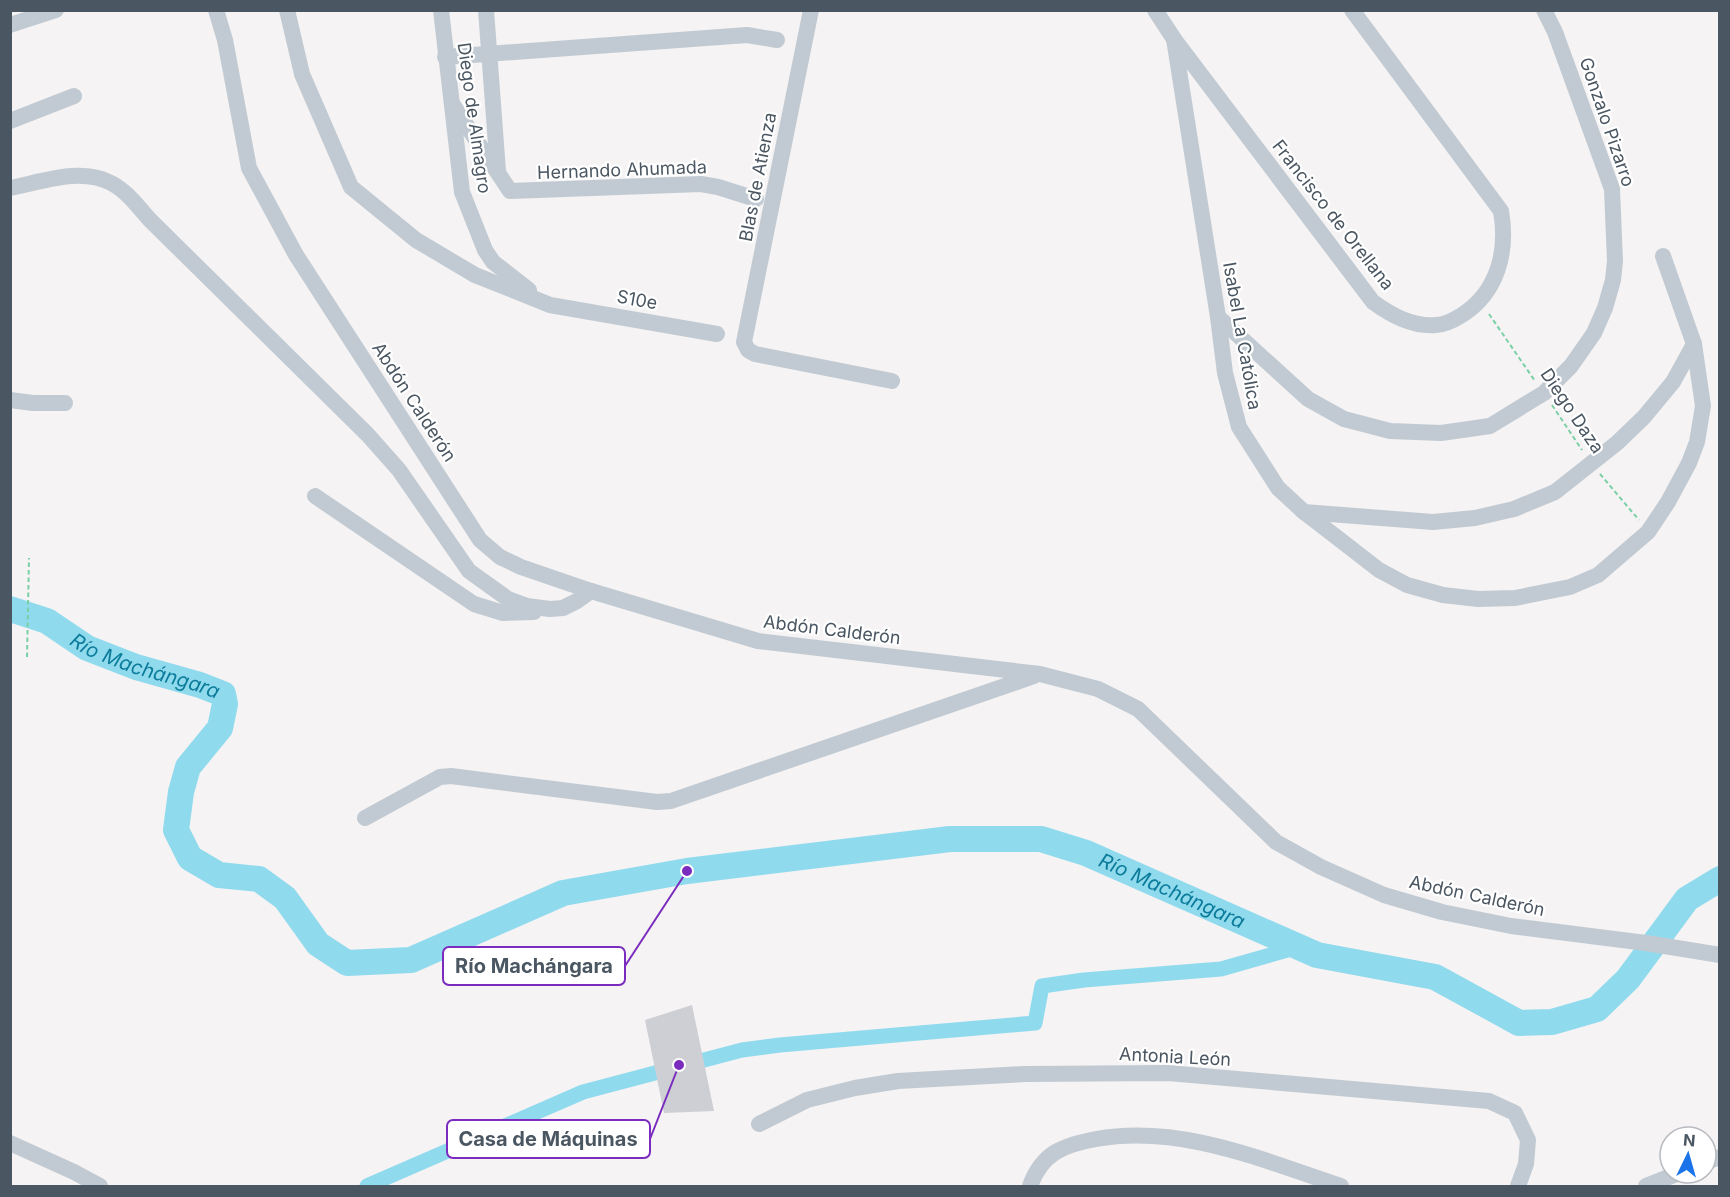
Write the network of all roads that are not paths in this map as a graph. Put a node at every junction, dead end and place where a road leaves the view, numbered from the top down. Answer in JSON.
{"nodes":[{"id":1,"x":56,"y":10,"type":"edge"},
{"id":2,"x":216,"y":10,"type":"edge"},
{"id":3,"x":287,"y":10,"type":"edge"},
{"id":4,"x":441,"y":10,"type":"edge"},
{"id":5,"x":486,"y":10,"type":"edge"},
{"id":6,"x":811,"y":10,"type":"edge"},
{"id":7,"x":1352,"y":10,"type":"edge"},
{"id":8,"x":1544,"y":10,"type":"edge"},
{"id":9,"x":1162,"y":13,"type":"edge"},
{"id":10,"x":10,"y":25,"type":"edge"},
{"id":11,"x":1174,"y":39,"type":"junction"},
{"id":12,"x":777,"y":40,"type":"dead end"},
{"id":13,"x":489,"y":53,"type":"junction"},
{"id":14,"x":445,"y":57,"type":"junction"},
{"id":15,"x":74,"y":96,"type":"dead end"},
{"id":16,"x":453,"y":105,"type":"junction"},
{"id":17,"x":10,"y":121,"type":"edge"},
{"id":18,"x":498,"y":172,"type":"junction"},
{"id":19,"x":10,"y":188,"type":"edge"},
{"id":20,"x":756,"y":199,"type":"dead end"},
{"id":21,"x":1663,"y":256,"type":"dead end"},
{"id":22,"x":549,"y":304,"type":"junction"},
{"id":23,"x":1218,"y":316,"type":"junction"},
{"id":24,"x":717,"y":333,"type":"dead end"},
{"id":25,"x":1694,"y":344,"type":"junction"},
{"id":26,"x":892,"y":381,"type":"dead end"},
{"id":27,"x":10,"y":400,"type":"edge"},
{"id":28,"x":65,"y":403,"type":"dead end"},
{"id":29,"x":315,"y":496,"type":"dead end"},
{"id":30,"x":1304,"y":512,"type":"junction"},
{"id":31,"x":591,"y":591,"type":"junction"},
{"id":32,"x":550,"y":609,"type":"junction"},
{"id":33,"x":1040,"y":674,"type":"junction"},
{"id":34,"x":365,"y":818,"type":"dead end"},
{"id":35,"x":1719,"y":955,"type":"edge"},
{"id":36,"x":759,"y":1124,"type":"dead end"},
{"id":37,"x":10,"y":1143,"type":"edge"},
{"id":38,"x":100,"y":1186,"type":"edge"},
{"id":39,"x":1030,"y":1186,"type":"edge"},
{"id":40,"x":1341,"y":1186,"type":"edge"},
{"id":41,"x":1518,"y":1186,"type":"edge"}],
"edges":[{"from":1,"to":10,"type":"street"},
{"from":2,"to":31,"type":"street","name":"Abdón Calderón"},
{"from":3,"to":22,"type":"street","name":"S10e"},
{"from":4,"to":14,"type":"street","name":"Diego de Almagro"},
{"from":5,"to":13,"type":"street","name":"Diego de Almagro"},
{"from":6,"to":26,"type":"street","name":"Blas de Atienza"},
{"from":7,"to":11,"type":"street","name":"Francisco de Orellana"},
{"from":8,"to":23,"type":"street","name":"Gonzalo Pizarro"},
{"from":9,"to":11,"type":"street","name":"Francisco de Orellana"},
{"from":11,"to":23,"type":"street","name":"Isabel La Católica"},
{"from":12,"to":13,"type":"street"},
{"from":13,"to":14,"type":"street"},
{"from":13,"to":18,"type":"street","name":"Diego de Almagro"},
{"from":14,"to":16,"type":"street","name":"Diego de Almagro"},
{"from":15,"to":17,"type":"street"},
{"from":16,"to":18,"type":"street"},
{"from":16,"to":22,"type":"street","name":"Diego de Almagro"},
{"from":18,"to":20,"type":"street","name":"Hernando Ahumada"},
{"from":19,"to":32,"type":"street"},
{"from":21,"to":25,"type":"street","name":"Isabel La Católica"},
{"from":22,"to":24,"type":"street","name":"S10e"},
{"from":23,"to":30,"type":"street","name":"Isabel La Católica"},
{"from":25,"to":30,"type":"street"},
{"from":25,"to":30,"type":"street","name":"Isabel La Católica"},
{"from":27,"to":28,"type":"street"},
{"from":29,"to":32,"type":"street"},
{"from":31,"to":32,"type":"street"},
{"from":31,"to":33,"type":"street","name":"Abdón Calderón"},
{"from":33,"to":34,"type":"street"},
{"from":33,"to":35,"type":"street","name":"Abdón Calderón"},
{"from":36,"to":41,"type":"street","name":"Antonia León"},
{"from":37,"to":38,"type":"street"},
{"from":39,"to":40,"type":"street"}]}
